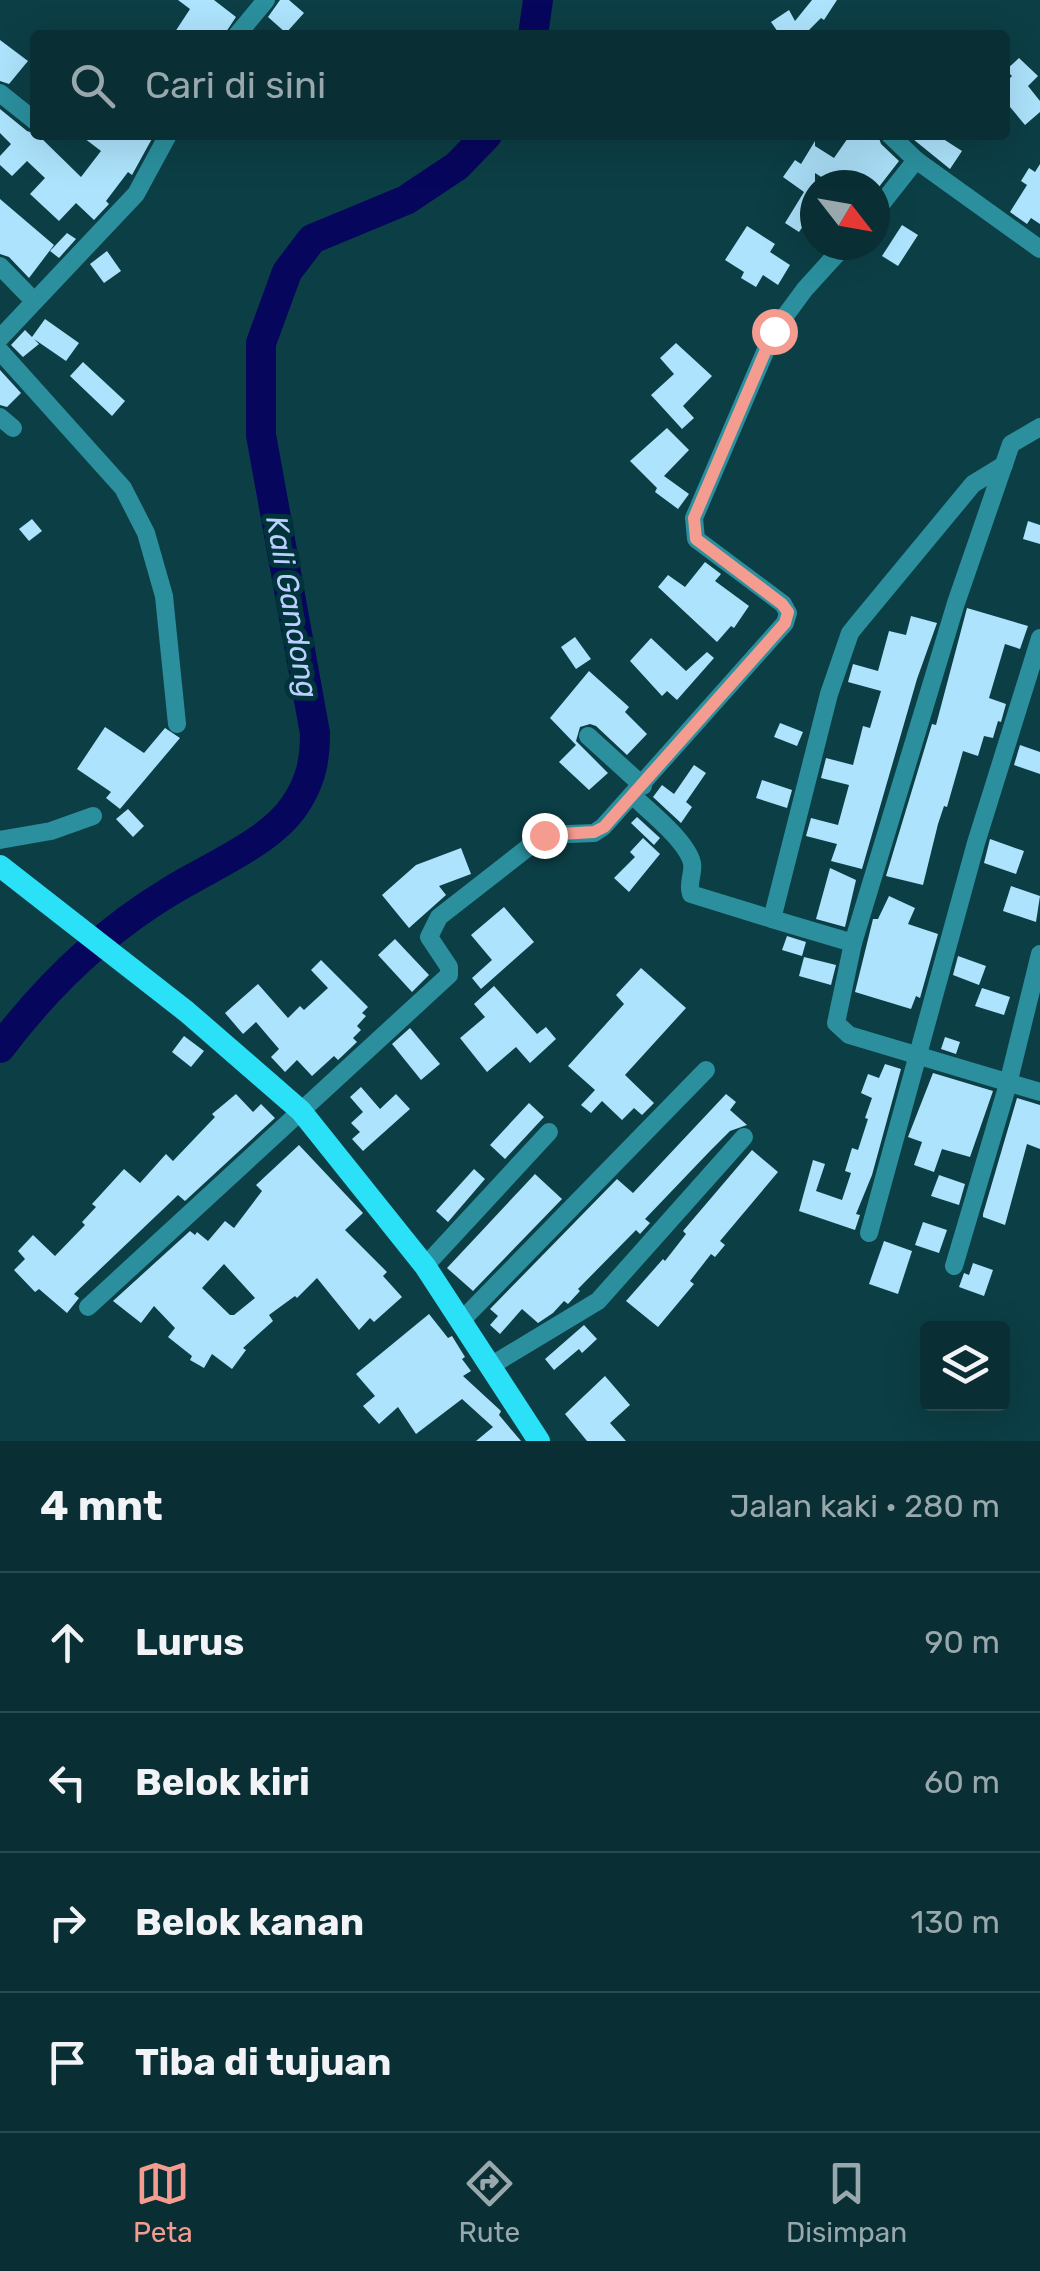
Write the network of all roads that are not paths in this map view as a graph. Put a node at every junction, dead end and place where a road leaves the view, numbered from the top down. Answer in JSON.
{"nodes":[{"id":1,"x":266,"y":0,"type":"edge"},
{"id":2,"x":241,"y":30,"type":"edge"},
{"id":3,"x":0,"y":92,"type":"edge"},
{"id":4,"x":30,"y":117,"type":"edge"},
{"id":5,"x":165,"y":140,"type":"edge"},
{"id":6,"x":895,"y":140,"type":"edge"},
{"id":7,"x":916,"y":160,"type":"junction"},
{"id":8,"x":890,"y":193,"type":"edge"},
{"id":9,"x":1040,"y":249,"type":"edge"},
{"id":10,"x":832,"y":260,"type":"edge"},
{"id":11,"x":0,"y":266,"type":"edge"},
{"id":12,"x":34,"y":301,"type":"junction"},
{"id":13,"x":0,"y":338,"type":"edge"},
{"id":14,"x":0,"y":352,"type":"edge"},
{"id":15,"x":1040,"y":427,"type":"edge"},
{"id":16,"x":1004,"y":465,"type":"junction"},
{"id":17,"x":1040,"y":638,"type":"edge"},
{"id":18,"x":177,"y":724,"type":"dead end"},
{"id":19,"x":588,"y":736,"type":"dead end"},
{"id":20,"x":638,"y":791,"type":"junction"},
{"id":21,"x":92,"y":816,"type":"dead end"},
{"id":22,"x":0,"y":840,"type":"edge"},
{"id":23,"x":0,"y":866,"type":"edge"},
{"id":24,"x":772,"y":919,"type":"junction"},
{"id":25,"x":853,"y":943,"type":"junction"},
{"id":26,"x":1040,"y":954,"type":"edge"},
{"id":27,"x":920,"y":1056,"type":"junction"},
{"id":28,"x":706,"y":1070,"type":"dead end"},
{"id":29,"x":1008,"y":1084,"type":"junction"},
{"id":30,"x":1040,"y":1092,"type":"edge"},
{"id":31,"x":301,"y":1111,"type":"junction"},
{"id":32,"x":549,"y":1132,"type":"dead end"},
{"id":33,"x":744,"y":1137,"type":"dead end"},
{"id":34,"x":870,"y":1233,"type":"dead end"},
{"id":35,"x":424,"y":1266,"type":"junction"},
{"id":36,"x":954,"y":1266,"type":"dead end"},
{"id":37,"x":88,"y":1307,"type":"dead end"},
{"id":38,"x":462,"y":1320,"type":"junction"},
{"id":39,"x":492,"y":1365,"type":"junction"},
{"id":40,"x":540,"y":1441,"type":"edge"}],
"edges":[{"from":1,"to":2,"type":"street"},
{"from":3,"to":4,"type":"street"},
{"from":5,"to":12,"type":"street"},
{"from":6,"to":7,"type":"street"},
{"from":7,"to":8,"type":"street"},
{"from":7,"to":9,"type":"street"},
{"from":10,"to":20,"type":"street"},
{"from":11,"to":12,"type":"street"},
{"from":12,"to":13,"type":"street"},
{"from":14,"to":18,"type":"street"},
{"from":15,"to":16,"type":"street"},
{"from":16,"to":24,"type":"street"},
{"from":16,"to":25,"type":"street"},
{"from":17,"to":27,"type":"street"},
{"from":19,"to":20,"type":"street"},
{"from":20,"to":24,"type":"street"},
{"from":20,"to":31,"type":"street"},
{"from":21,"to":22,"type":"street"},
{"from":23,"to":31,"type":"main road"},
{"from":24,"to":25,"type":"street"},
{"from":25,"to":27,"type":"street"},
{"from":26,"to":29,"type":"street"},
{"from":27,"to":29,"type":"street"},
{"from":27,"to":34,"type":"street"},
{"from":28,"to":38,"type":"street"},
{"from":29,"to":30,"type":"street"},
{"from":29,"to":36,"type":"street"},
{"from":31,"to":35,"type":"main road"},
{"from":31,"to":37,"type":"street"},
{"from":32,"to":35,"type":"street"},
{"from":33,"to":39,"type":"street"},
{"from":35,"to":38,"type":"main road"},
{"from":38,"to":39,"type":"main road"},
{"from":39,"to":40,"type":"main road"}]}
